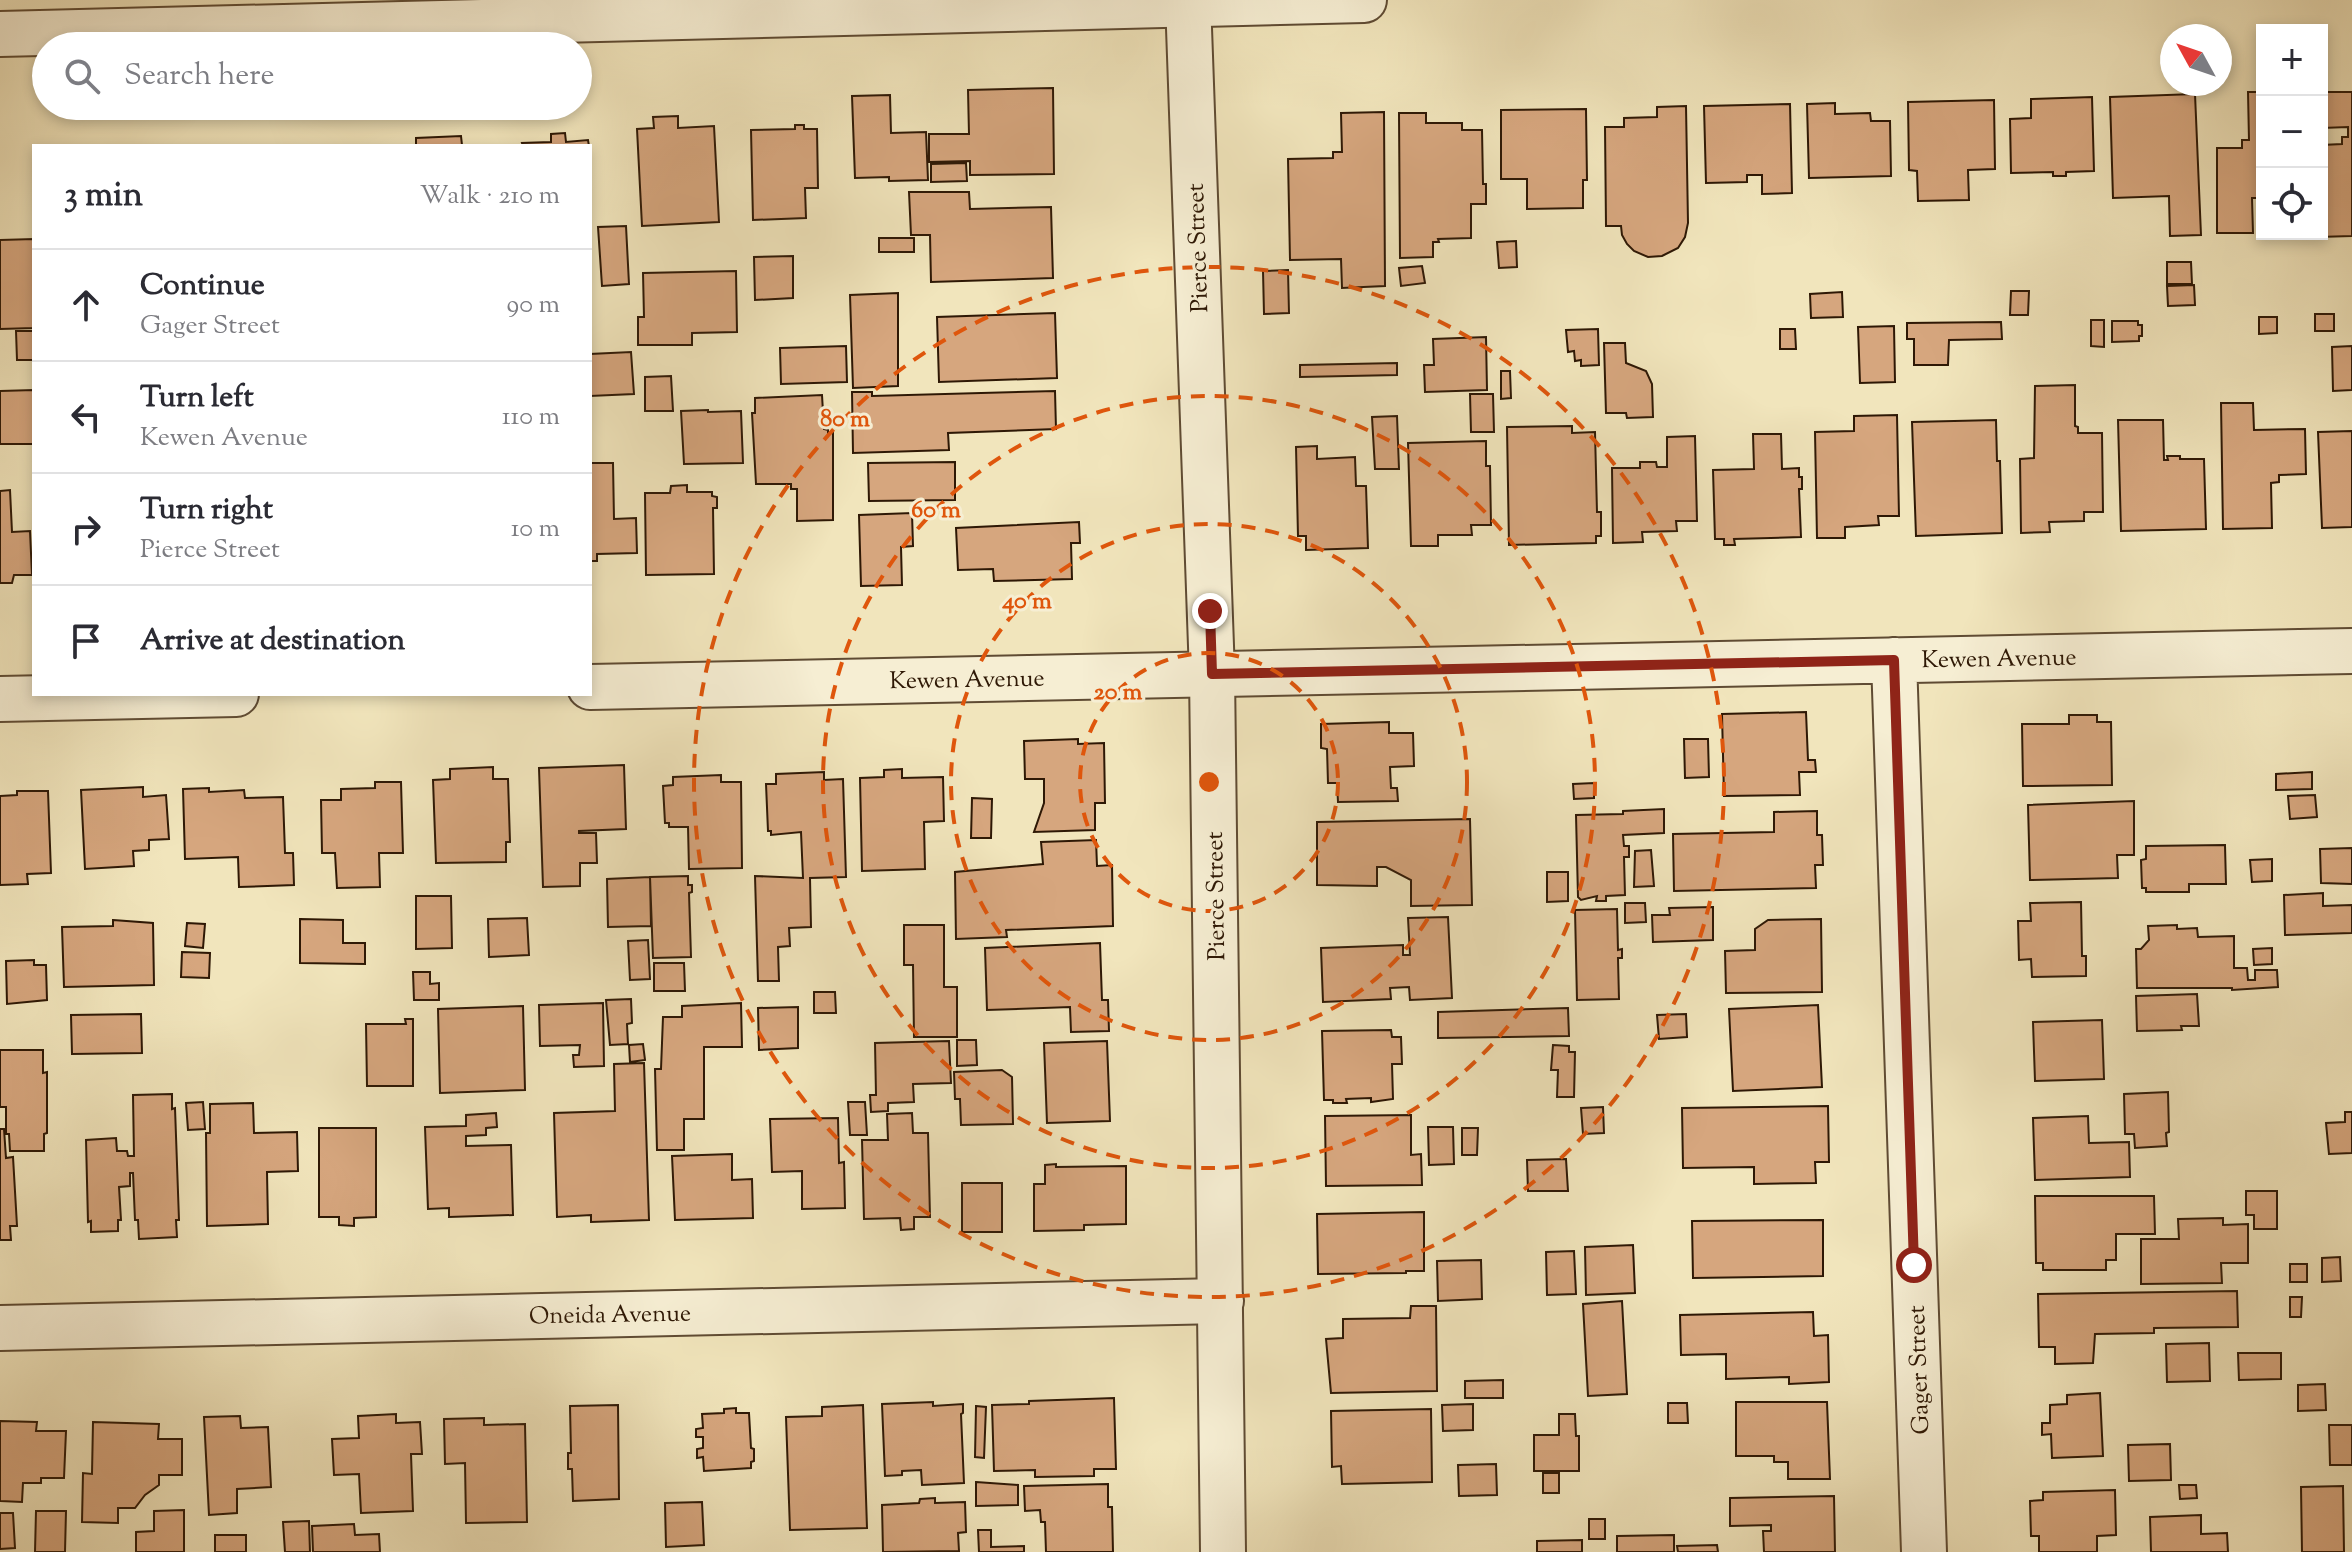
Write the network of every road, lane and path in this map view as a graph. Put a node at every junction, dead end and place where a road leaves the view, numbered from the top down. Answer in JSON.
{"nodes":[{"id":1,"x":1364,"y":0,"type":"edge"},
{"id":2,"x":1188,"y":2,"type":"edge"},
{"id":3,"x":74,"y":32,"type":"edge"},
{"id":4,"x":32,"y":33,"type":"edge"},
{"id":5,"x":0,"y":34,"type":"edge"},
{"id":6,"x":2352,"y":651,"type":"edge"},
{"id":7,"x":1894,"y":660,"type":"junction"},
{"id":8,"x":1212,"y":674,"type":"junction"},
{"id":9,"x":592,"y":687,"type":"edge"},
{"id":10,"x":142,"y":696,"type":"edge"},
{"id":11,"x":0,"y":699,"type":"edge"},
{"id":12,"x":1221,"y":1301,"type":"junction"},
{"id":13,"x":0,"y":1328,"type":"edge"},
{"id":14,"x":1223,"y":1552,"type":"edge"},
{"id":15,"x":1924,"y":1552,"type":"edge"}],
"edges":[{"from":1,"to":2,"type":"street"},
{"from":2,"to":3,"type":"street"},
{"from":2,"to":8,"type":"street","name":"Pierce Street"},
{"from":4,"to":5,"type":"street"},
{"from":6,"to":7,"type":"street","name":"Kewen Avenue"},
{"from":7,"to":8,"type":"street","name":"Kewen Avenue"},
{"from":7,"to":15,"type":"street","name":"Gager Street"},
{"from":8,"to":9,"type":"street","name":"Kewen Avenue"},
{"from":8,"to":12,"type":"street","name":"Pierce Street"},
{"from":10,"to":11,"type":"street"},
{"from":12,"to":13,"type":"street","name":"Oneida Avenue"},
{"from":12,"to":14,"type":"street","name":"Pierce Street"}]}
